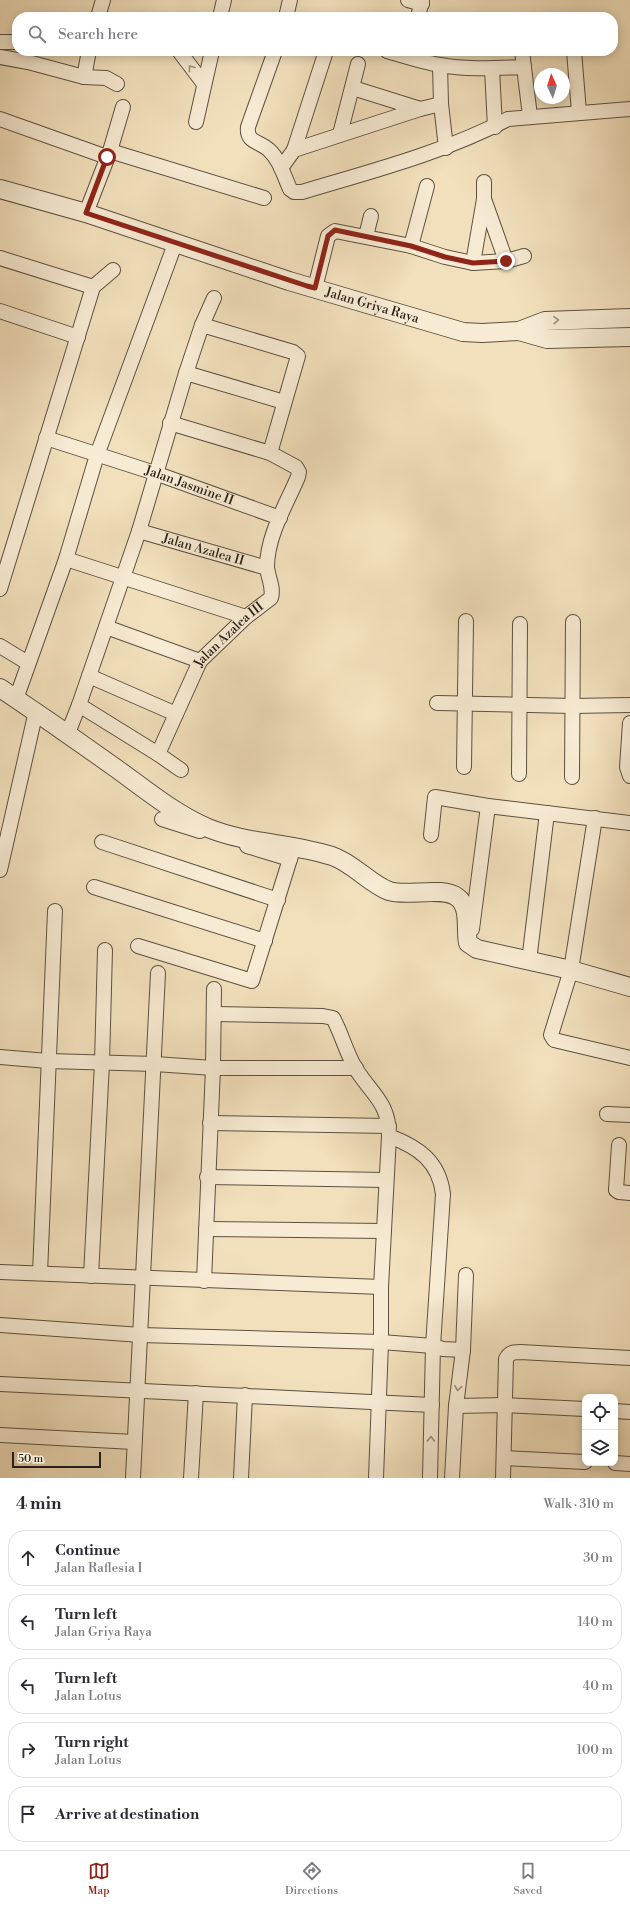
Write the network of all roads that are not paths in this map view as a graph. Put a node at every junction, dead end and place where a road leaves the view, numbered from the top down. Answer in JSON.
{"nodes":[{"id":1,"x":103,"y":0,"type":"edge"},
{"id":2,"x":224,"y":0,"type":"edge"},
{"id":3,"x":290,"y":0,"type":"edge"},
{"id":4,"x":99,"y":12,"type":"edge"},
{"id":5,"x":221,"y":12,"type":"edge"},
{"id":6,"x":287,"y":12,"type":"edge"},
{"id":7,"x":8,"y":42,"type":"edge"},
{"id":8,"x":88,"y":56,"type":"edge"},
{"id":9,"x":183,"y":56,"type":"edge"},
{"id":10,"x":211,"y":56,"type":"edge"},
{"id":11,"x":273,"y":56,"type":"edge"},
{"id":12,"x":324,"y":56,"type":"edge"},
{"id":13,"x":405,"y":56,"type":"edge"},
{"id":14,"x":523,"y":56,"type":"edge"},
{"id":15,"x":574,"y":56,"type":"edge"},
{"id":16,"x":0,"y":57,"type":"edge"},
{"id":17,"x":358,"y":64,"type":"dead end"},
{"id":18,"x":440,"y":65,"type":"junction"},
{"id":19,"x":524,"y":67,"type":"junction"},
{"id":20,"x":492,"y":69,"type":"junction"},
{"id":21,"x":84,"y":77,"type":"junction"},
{"id":22,"x":117,"y":84,"type":"dead end"},
{"id":23,"x":204,"y":84,"type":"junction"},
{"id":24,"x":353,"y":88,"type":"junction"},
{"id":25,"x":441,"y":104,"type":"junction"},
{"id":26,"x":123,"y":107,"type":"dead end"},
{"id":27,"x":420,"y":109,"type":"junction"},
{"id":28,"x":630,"y":109,"type":"edge"},
{"id":29,"x":579,"y":112,"type":"junction"},
{"id":30,"x":530,"y":116,"type":"junction"},
{"id":31,"x":0,"y":119,"type":"edge"},
{"id":32,"x":196,"y":122,"type":"dead end"},
{"id":33,"x":494,"y":127,"type":"junction"},
{"id":34,"x":340,"y":134,"type":"junction"},
{"id":35,"x":446,"y":148,"type":"junction"},
{"id":36,"x":294,"y":150,"type":"junction"},
{"id":37,"x":109,"y":154,"type":"junction"},
{"id":38,"x":281,"y":168,"type":"junction"},
{"id":39,"x":484,"y":182,"type":"dead end"},
{"id":40,"x":427,"y":186,"type":"dead end"},
{"id":41,"x":0,"y":190,"type":"edge"},
{"id":42,"x":264,"y":198,"type":"dead end"},
{"id":43,"x":484,"y":199,"type":"junction"},
{"id":44,"x":86,"y":213,"type":"junction"},
{"id":45,"x":371,"y":216,"type":"dead end"},
{"id":46,"x":366,"y":236,"type":"junction"},
{"id":47,"x":175,"y":244,"type":"junction"},
{"id":48,"x":411,"y":246,"type":"junction"},
{"id":49,"x":524,"y":256,"type":"dead end"},
{"id":50,"x":0,"y":258,"type":"edge"},
{"id":51,"x":506,"y":261,"type":"junction"},
{"id":52,"x":473,"y":263,"type":"junction"},
{"id":53,"x":113,"y":270,"type":"dead end"},
{"id":54,"x":93,"y":287,"type":"junction"},
{"id":55,"x":311,"y":287,"type":"junction"},
{"id":56,"x":214,"y":298,"type":"dead end"},
{"id":57,"x":0,"y":311,"type":"edge"},
{"id":58,"x":630,"y":318,"type":"edge"},
{"id":59,"x":202,"y":325,"type":"junction"},
{"id":60,"x":519,"y":331,"type":"junction"},
{"id":61,"x":78,"y":337,"type":"junction"},
{"id":62,"x":630,"y":337,"type":"edge"},
{"id":63,"x":186,"y":373,"type":"junction"},
{"id":64,"x":284,"y":402,"type":"junction"},
{"id":65,"x":170,"y":424,"type":"junction"},
{"id":66,"x":46,"y":438,"type":"junction"},
{"id":67,"x":270,"y":453,"type":"junction"},
{"id":68,"x":97,"y":455,"type":"junction"},
{"id":69,"x":156,"y":473,"type":"junction"},
{"id":70,"x":280,"y":518,"type":"junction"},
{"id":71,"x":139,"y":531,"type":"junction"},
{"id":72,"x":66,"y":559,"type":"junction"},
{"id":73,"x":267,"y":568,"type":"junction"},
{"id":74,"x":122,"y":576,"type":"junction"},
{"id":75,"x":0,"y":589,"type":"edge"},
{"id":76,"x":246,"y":617,"type":"junction"},
{"id":77,"x":466,"y":621,"type":"dead end"},
{"id":78,"x":573,"y":622,"type":"dead end"},
{"id":79,"x":520,"y":624,"type":"dead end"},
{"id":80,"x":106,"y":627,"type":"junction"},
{"id":81,"x":0,"y":646,"type":"edge"},
{"id":82,"x":200,"y":661,"type":"junction"},
{"id":83,"x":28,"y":663,"type":"junction"},
{"id":84,"x":89,"y":676,"type":"junction"},
{"id":85,"x":0,"y":688,"type":"edge"},
{"id":86,"x":16,"y":699,"type":"junction"},
{"id":87,"x":437,"y":703,"type":"dead end"},
{"id":88,"x":464,"y":704,"type":"junction"},
{"id":89,"x":79,"y":705,"type":"junction"},
{"id":90,"x":519,"y":705,"type":"junction"},
{"id":91,"x":630,"y":705,"type":"edge"},
{"id":92,"x":572,"y":706,"type":"junction"},
{"id":93,"x":36,"y":711,"type":"junction"},
{"id":94,"x":176,"y":714,"type":"junction"},
{"id":95,"x":630,"y":723,"type":"edge"},
{"id":96,"x":68,"y":733,"type":"junction"},
{"id":97,"x":158,"y":754,"type":"junction"},
{"id":98,"x":464,"y":767,"type":"dead end"},
{"id":99,"x":181,"y":770,"type":"dead end"},
{"id":100,"x":519,"y":774,"type":"dead end"},
{"id":101,"x":630,"y":776,"type":"edge"},
{"id":102,"x":572,"y":777,"type":"dead end"},
{"id":103,"x":488,"y":806,"type":"junction"},
{"id":104,"x":164,"y":812,"type":"junction"},
{"id":105,"x":547,"y":813,"type":"junction"},
{"id":106,"x":595,"y":818,"type":"junction"},
{"id":107,"x":630,"y":823,"type":"edge"},
{"id":108,"x":431,"y":835,"type":"dead end"},
{"id":109,"x":102,"y":842,"type":"dead end"},
{"id":110,"x":291,"y":854,"type":"junction"},
{"id":111,"x":0,"y":870,"type":"edge"},
{"id":112,"x":94,"y":886,"type":"dead end"},
{"id":113,"x":278,"y":900,"type":"junction"},
{"id":114,"x":55,"y":911,"type":"dead end"},
{"id":115,"x":265,"y":941,"type":"junction"},
{"id":116,"x":138,"y":946,"type":"dead end"},
{"id":117,"x":470,"y":946,"type":"junction"},
{"id":118,"x":105,"y":950,"type":"dead end"},
{"id":119,"x":529,"y":961,"type":"junction"},
{"id":120,"x":571,"y":970,"type":"junction"},
{"id":121,"x":158,"y":973,"type":"dead end"},
{"id":122,"x":630,"y":983,"type":"edge"},
{"id":123,"x":214,"y":989,"type":"dead end"},
{"id":124,"x":214,"y":1014,"type":"junction"},
{"id":125,"x":0,"y":1056,"type":"edge"},
{"id":126,"x":630,"y":1058,"type":"edge"},
{"id":127,"x":48,"y":1061,"type":"junction"},
{"id":128,"x":102,"y":1063,"type":"junction"},
{"id":129,"x":155,"y":1064,"type":"junction"},
{"id":130,"x":213,"y":1068,"type":"junction"},
{"id":131,"x":356,"y":1068,"type":"junction"},
{"id":132,"x":607,"y":1114,"type":"dead end"},
{"id":133,"x":630,"y":1115,"type":"edge"},
{"id":134,"x":210,"y":1123,"type":"junction"},
{"id":135,"x":389,"y":1131,"type":"junction"},
{"id":136,"x":619,"y":1145,"type":"dead end"},
{"id":137,"x":207,"y":1177,"type":"junction"},
{"id":138,"x":386,"y":1180,"type":"junction"},
{"id":139,"x":630,"y":1193,"type":"edge"},
{"id":140,"x":206,"y":1229,"type":"junction"},
{"id":141,"x":384,"y":1232,"type":"junction"},
{"id":142,"x":0,"y":1272,"type":"edge"},
{"id":143,"x":40,"y":1273,"type":"junction"},
{"id":144,"x":91,"y":1276,"type":"junction"},
{"id":145,"x":466,"y":1276,"type":"dead end"},
{"id":146,"x":144,"y":1278,"type":"junction"},
{"id":147,"x":204,"y":1281,"type":"junction"},
{"id":148,"x":380,"y":1287,"type":"junction"},
{"id":149,"x":0,"y":1325,"type":"edge"},
{"id":150,"x":141,"y":1335,"type":"junction"},
{"id":151,"x":381,"y":1342,"type":"junction"},
{"id":152,"x":438,"y":1348,"type":"junction"},
{"id":153,"x":460,"y":1350,"type":"junction"},
{"id":154,"x":630,"y":1358,"type":"edge"},
{"id":155,"x":0,"y":1384,"type":"edge"},
{"id":156,"x":136,"y":1390,"type":"junction"},
{"id":157,"x":196,"y":1393,"type":"junction"},
{"id":158,"x":245,"y":1396,"type":"junction"},
{"id":159,"x":380,"y":1402,"type":"junction"},
{"id":160,"x":432,"y":1405,"type":"junction"},
{"id":161,"x":505,"y":1405,"type":"junction"},
{"id":162,"x":456,"y":1406,"type":"junction"},
{"id":163,"x":582,"y":1409,"type":"edge"},
{"id":164,"x":618,"y":1411,"type":"edge"},
{"id":165,"x":630,"y":1412,"type":"edge"},
{"id":166,"x":0,"y":1435,"type":"edge"},
{"id":167,"x":134,"y":1442,"type":"junction"},
{"id":168,"x":504,"y":1458,"type":"junction"},
{"id":169,"x":582,"y":1462,"type":"edge"},
{"id":170,"x":618,"y":1463,"type":"edge"},
{"id":171,"x":630,"y":1464,"type":"edge"},
{"id":172,"x":133,"y":1478,"type":"edge"},
{"id":173,"x":191,"y":1478,"type":"edge"},
{"id":174,"x":241,"y":1478,"type":"edge"},
{"id":175,"x":376,"y":1478,"type":"edge"},
{"id":176,"x":430,"y":1478,"type":"edge"},
{"id":177,"x":452,"y":1478,"type":"edge"},
{"id":178,"x":503,"y":1478,"type":"edge"}],
"edges":[{"from":1,"to":4,"type":"street"},
{"from":2,"to":5,"type":"street"},
{"from":3,"to":6,"type":"street"},
{"from":7,"to":16,"type":"street"},
{"from":8,"to":21,"type":"street"},
{"from":23,"to":9,"type":"street","one_way":true},
{"from":10,"to":23,"type":"street"},
{"from":11,"to":38,"type":"street"},
{"from":12,"to":36,"type":"street"},
{"from":13,"to":18,"type":"street"},
{"from":14,"to":19,"type":"street"},
{"from":15,"to":29,"type":"street"},
{"from":16,"to":21,"type":"street"},
{"from":17,"to":24,"type":"street"},
{"from":18,"to":20,"type":"street"},
{"from":18,"to":25,"type":"street"},
{"from":19,"to":20,"type":"street"},
{"from":19,"to":30,"type":"street"},
{"from":20,"to":33,"type":"street"},
{"from":21,"to":22,"type":"street"},
{"from":23,"to":32,"type":"street"},
{"from":24,"to":27,"type":"street"},
{"from":24,"to":34,"type":"street"},
{"from":25,"to":27,"type":"street"},
{"from":25,"to":35,"type":"street"},
{"from":26,"to":37,"type":"street"},
{"from":27,"to":34,"type":"street"},
{"from":28,"to":29,"type":"street"},
{"from":29,"to":30,"type":"street"},
{"from":30,"to":33,"type":"street"},
{"from":31,"to":37,"type":"street"},
{"from":33,"to":35,"type":"street"},
{"from":34,"to":36,"type":"street"},
{"from":35,"to":38,"type":"street"},
{"from":36,"to":38,"type":"street"},
{"from":37,"to":42,"type":"street"},
{"from":37,"to":44,"type":"street"},
{"from":39,"to":43,"type":"street"},
{"from":40,"to":48,"type":"street"},
{"from":41,"to":44,"type":"street","name":"Jalan Griya Raya"},
{"from":43,"to":51,"type":"street"},
{"from":43,"to":52,"type":"street"},
{"from":44,"to":47,"type":"street","name":"Jalan Griya Raya"},
{"from":45,"to":46,"type":"street"},
{"from":46,"to":48,"type":"street"},
{"from":46,"to":55,"type":"street"},
{"from":47,"to":55,"type":"street","name":"Jalan Griya Raya"},
{"from":47,"to":68,"type":"street"},
{"from":48,"to":52,"type":"street"},
{"from":49,"to":51,"type":"street"},
{"from":50,"to":54,"type":"street"},
{"from":51,"to":52,"type":"street"},
{"from":53,"to":54,"type":"street"},
{"from":54,"to":61,"type":"street"},
{"from":55,"to":60,"type":"street","name":"Jalan Griya Raya"},
{"from":56,"to":59,"type":"street"},
{"from":57,"to":61,"type":"street"},
{"from":60,"to":58,"type":"street","name":"Jalan Griya Raya","one_way":true},
{"from":59,"to":63,"type":"street"},
{"from":59,"to":64,"type":"street"},
{"from":60,"to":62,"type":"street","name":"Jalan Griya Raya"},
{"from":61,"to":66,"type":"street"},
{"from":63,"to":64,"type":"street"},
{"from":63,"to":65,"type":"street"},
{"from":64,"to":67,"type":"street"},
{"from":65,"to":67,"type":"street"},
{"from":65,"to":69,"type":"street"},
{"from":66,"to":68,"type":"street","name":"Jalan Jasmine II"},
{"from":66,"to":75,"type":"street"},
{"from":67,"to":70,"type":"street","name":"Jalan Azalea III"},
{"from":68,"to":69,"type":"street","name":"Jalan Jasmine II"},
{"from":68,"to":72,"type":"street"},
{"from":69,"to":70,"type":"street","name":"Jalan Jasmine II"},
{"from":69,"to":71,"type":"street"},
{"from":70,"to":73,"type":"street","name":"Jalan Azalea III"},
{"from":71,"to":73,"type":"street","name":"Jalan Azalea II"},
{"from":71,"to":74,"type":"street"},
{"from":72,"to":74,"type":"street"},
{"from":72,"to":83,"type":"street"},
{"from":73,"to":76,"type":"street","name":"Jalan Azalea III"},
{"from":74,"to":76,"type":"street"},
{"from":74,"to":80,"type":"street"},
{"from":76,"to":82,"type":"street","name":"Jalan Azalea III"},
{"from":77,"to":88,"type":"street"},
{"from":78,"to":92,"type":"street"},
{"from":79,"to":90,"type":"street"},
{"from":80,"to":82,"type":"street"},
{"from":80,"to":84,"type":"street"},
{"from":81,"to":83,"type":"street"},
{"from":82,"to":94,"type":"street","name":"Jalan Azalea III"},
{"from":83,"to":86,"type":"street"},
{"from":84,"to":89,"type":"street"},
{"from":84,"to":94,"type":"street"},
{"from":85,"to":86,"type":"street"},
{"from":86,"to":93,"type":"street"},
{"from":87,"to":88,"type":"street"},
{"from":88,"to":90,"type":"street"},
{"from":88,"to":98,"type":"street"},
{"from":89,"to":96,"type":"street"},
{"from":89,"to":97,"type":"street"},
{"from":90,"to":92,"type":"street"},
{"from":90,"to":100,"type":"street"},
{"from":91,"to":92,"type":"street"},
{"from":92,"to":102,"type":"street"},
{"from":93,"to":96,"type":"street"},
{"from":93,"to":111,"type":"street"},
{"from":94,"to":97,"type":"street","name":"Jalan Azalea III"},
{"from":95,"to":101,"type":"street"},
{"from":96,"to":104,"type":"street"},
{"from":97,"to":99,"type":"street"},
{"from":103,"to":105,"type":"street"},
{"from":103,"to":108,"type":"street"},
{"from":103,"to":117,"type":"street"},
{"from":104,"to":110,"type":"street"},
{"from":104,"to":110,"type":"street"},
{"from":105,"to":106,"type":"street"},
{"from":105,"to":119,"type":"street"},
{"from":106,"to":107,"type":"street"},
{"from":106,"to":120,"type":"street"},
{"from":109,"to":113,"type":"street"},
{"from":110,"to":113,"type":"street"},
{"from":110,"to":117,"type":"street"},
{"from":112,"to":115,"type":"street"},
{"from":113,"to":115,"type":"street"},
{"from":114,"to":127,"type":"street"},
{"from":115,"to":116,"type":"street"},
{"from":117,"to":119,"type":"street"},
{"from":118,"to":128,"type":"street"},
{"from":119,"to":120,"type":"street"},
{"from":120,"to":122,"type":"street"},
{"from":120,"to":126,"type":"street"},
{"from":121,"to":129,"type":"street"},
{"from":123,"to":124,"type":"street"},
{"from":124,"to":130,"type":"street"},
{"from":124,"to":131,"type":"street"},
{"from":125,"to":127,"type":"street"},
{"from":127,"to":128,"type":"street"},
{"from":127,"to":143,"type":"street"},
{"from":128,"to":129,"type":"street"},
{"from":128,"to":144,"type":"street"},
{"from":129,"to":130,"type":"street"},
{"from":129,"to":146,"type":"street"},
{"from":130,"to":131,"type":"street"},
{"from":130,"to":134,"type":"street"},
{"from":131,"to":135,"type":"street"},
{"from":132,"to":133,"type":"street"},
{"from":134,"to":135,"type":"street"},
{"from":134,"to":137,"type":"street"},
{"from":135,"to":138,"type":"street"},
{"from":135,"to":152,"type":"street"},
{"from":136,"to":139,"type":"street"},
{"from":137,"to":138,"type":"street"},
{"from":137,"to":140,"type":"street"},
{"from":138,"to":141,"type":"street"},
{"from":140,"to":141,"type":"street"},
{"from":140,"to":147,"type":"street"},
{"from":141,"to":148,"type":"street"},
{"from":142,"to":143,"type":"street"},
{"from":143,"to":144,"type":"street"},
{"from":144,"to":146,"type":"street"},
{"from":145,"to":153,"type":"street"},
{"from":146,"to":147,"type":"street"},
{"from":146,"to":150,"type":"street"},
{"from":147,"to":148,"type":"street"},
{"from":148,"to":151,"type":"street"},
{"from":149,"to":150,"type":"street"},
{"from":150,"to":151,"type":"street"},
{"from":150,"to":156,"type":"street"},
{"from":151,"to":152,"type":"street"},
{"from":151,"to":159,"type":"street"},
{"from":152,"to":153,"type":"street"},
{"from":152,"to":160,"type":"street"},
{"from":153,"to":162,"type":"street","one_way":true},
{"from":154,"to":161,"type":"street"},
{"from":155,"to":156,"type":"street"},
{"from":156,"to":157,"type":"street"},
{"from":156,"to":167,"type":"street"},
{"from":157,"to":158,"type":"street"},
{"from":157,"to":173,"type":"street"},
{"from":158,"to":159,"type":"street"},
{"from":158,"to":174,"type":"street"},
{"from":159,"to":160,"type":"street"},
{"from":159,"to":175,"type":"street"},
{"from":176,"to":160,"type":"street","one_way":true},
{"from":161,"to":162,"type":"street"},
{"from":161,"to":163,"type":"street"},
{"from":161,"to":168,"type":"street"},
{"from":162,"to":177,"type":"street"},
{"from":164,"to":165,"type":"street"},
{"from":166,"to":167,"type":"street"},
{"from":167,"to":172,"type":"street"},
{"from":168,"to":169,"type":"street"},
{"from":168,"to":178,"type":"street"},
{"from":170,"to":171,"type":"street"}]}
